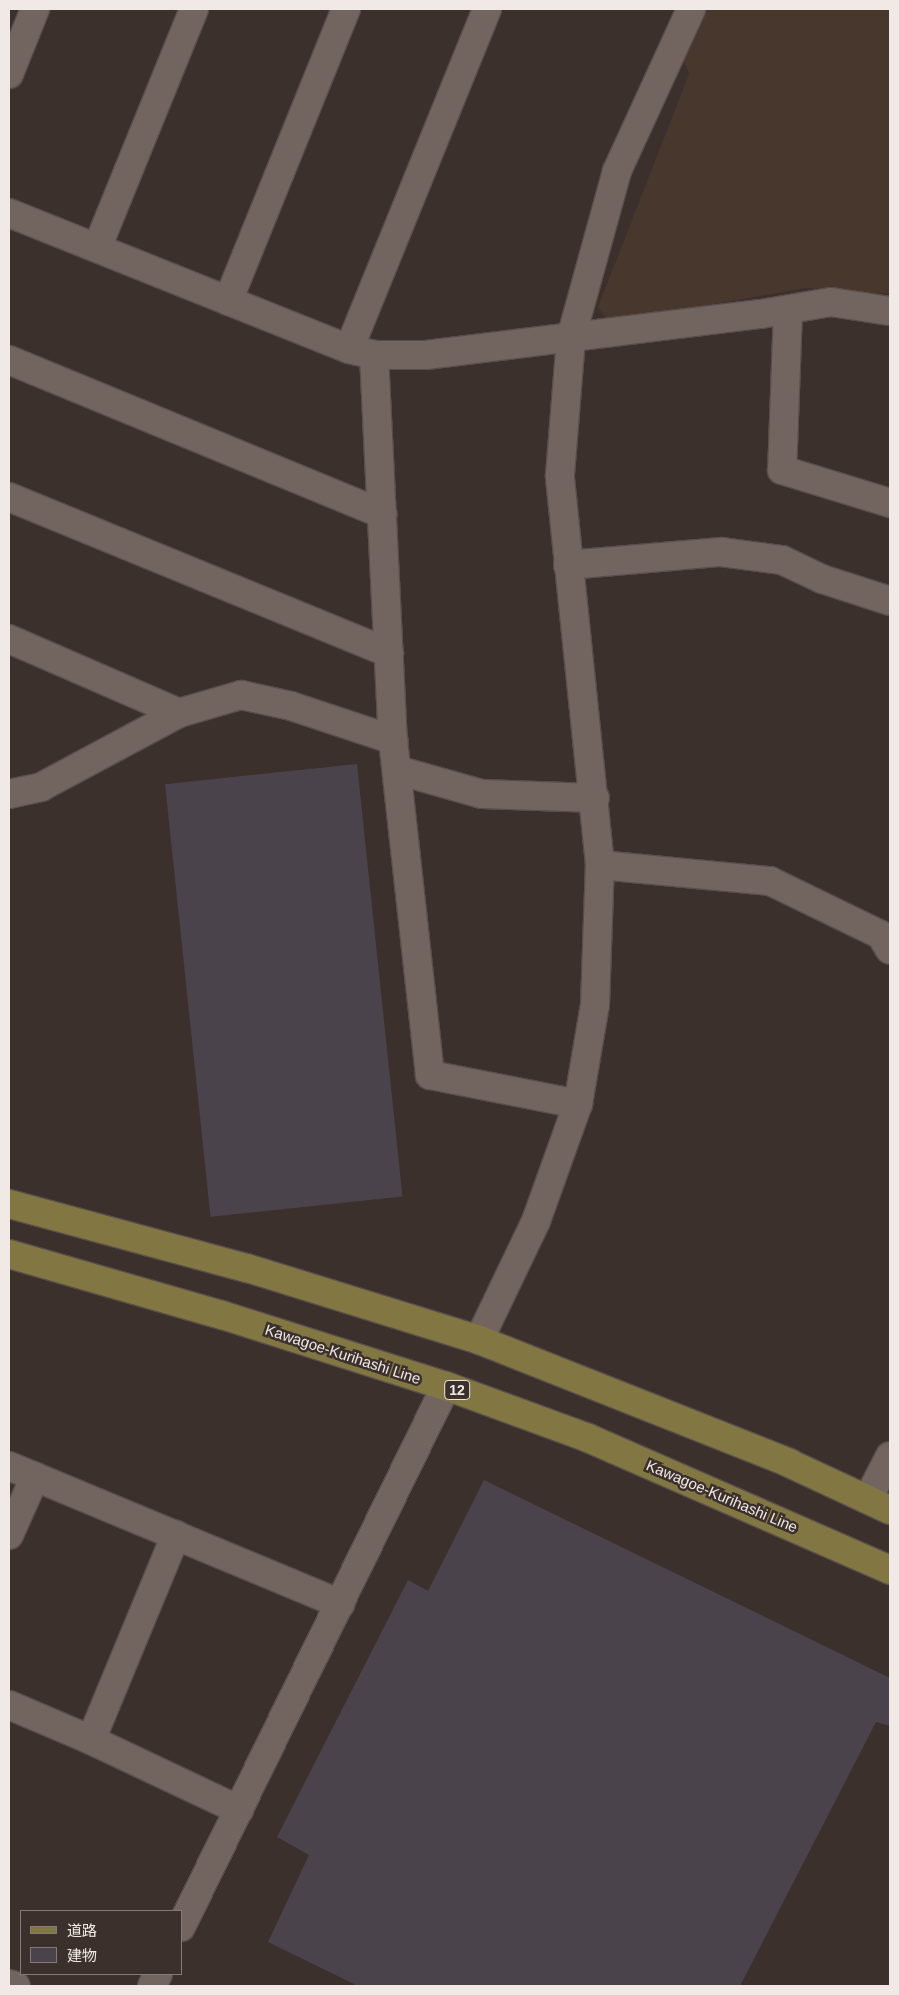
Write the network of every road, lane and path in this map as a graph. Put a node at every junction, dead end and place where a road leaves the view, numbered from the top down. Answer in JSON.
{"nodes":[{"id":1,"x":35,"y":9,"type":"edge"},
{"id":2,"x":194,"y":9,"type":"edge"},
{"id":3,"x":346,"y":9,"type":"edge"},
{"id":4,"x":487,"y":9,"type":"edge"},
{"id":5,"x":692,"y":9,"type":"edge"},
{"id":6,"x":9,"y":74,"type":"edge"},
{"id":7,"x":9,"y":213,"type":"edge"},
{"id":8,"x":97,"y":248,"type":"junction"},
{"id":9,"x":228,"y":301,"type":"junction"},
{"id":10,"x":788,"y":310,"type":"junction"},
{"id":11,"x":890,"y":311,"type":"edge"},
{"id":12,"x":571,"y":338,"type":"junction"},
{"id":13,"x":361,"y":352,"type":"junction"},
{"id":14,"x":9,"y":360,"type":"edge"},
{"id":15,"x":9,"y":497,"type":"edge"},
{"id":16,"x":890,"y":503,"type":"edge"},
{"id":17,"x":382,"y":514,"type":"junction"},
{"id":18,"x":568,"y":564,"type":"junction"},
{"id":19,"x":890,"y":601,"type":"edge"},
{"id":20,"x":9,"y":639,"type":"edge"},
{"id":21,"x":389,"y":653,"type":"junction"},
{"id":22,"x":179,"y":713,"type":"junction"},
{"id":23,"x":393,"y":740,"type":"junction"},
{"id":24,"x":397,"y":770,"type":"junction"},
{"id":25,"x":9,"y":774,"type":"edge"},
{"id":26,"x":41,"y":787,"type":"junction"},
{"id":27,"x":9,"y":794,"type":"edge"},
{"id":28,"x":595,"y":798,"type":"junction"},
{"id":29,"x":600,"y":865,"type":"junction"},
{"id":30,"x":890,"y":950,"type":"edge"},
{"id":31,"x":578,"y":1104,"type":"junction"},
{"id":32,"x":9,"y":1204,"type":"edge"},
{"id":33,"x":9,"y":1254,"type":"edge"},
{"id":34,"x":479,"y":1340,"type":"junction"},
{"id":35,"x":446,"y":1386,"type":"junction"},
{"id":36,"x":890,"y":1456,"type":"edge"},
{"id":37,"x":9,"y":1466,"type":"edge"},
{"id":38,"x":35,"y":1477,"type":"junction"},
{"id":39,"x":879,"y":1505,"type":"edge"},
{"id":40,"x":9,"y":1535,"type":"edge"},
{"id":41,"x":176,"y":1535,"type":"junction"},
{"id":42,"x":890,"y":1570,"type":"edge"},
{"id":43,"x":340,"y":1604,"type":"junction"},
{"id":44,"x":9,"y":1705,"type":"edge"},
{"id":45,"x":91,"y":1740,"type":"junction"},
{"id":46,"x":239,"y":1810,"type":"junction"},
{"id":47,"x":182,"y":1925,"type":"edge"},
{"id":48,"x":9,"y":1984,"type":"edge"},
{"id":49,"x":16,"y":1986,"type":"edge"}],
"edges":[{"from":1,"to":6,"type":"street"},
{"from":2,"to":8,"type":"street"},
{"from":3,"to":9,"type":"street"},
{"from":4,"to":13,"type":"street"},
{"from":5,"to":12,"type":"street"},
{"from":7,"to":8,"type":"street"},
{"from":8,"to":9,"type":"street"},
{"from":9,"to":13,"type":"street"},
{"from":10,"to":11,"type":"street"},
{"from":10,"to":12,"type":"street"},
{"from":10,"to":16,"type":"street"},
{"from":12,"to":13,"type":"street"},
{"from":12,"to":18,"type":"street"},
{"from":13,"to":17,"type":"street"},
{"from":14,"to":17,"type":"street"},
{"from":15,"to":21,"type":"street"},
{"from":17,"to":21,"type":"street"},
{"from":18,"to":19,"type":"street"},
{"from":18,"to":28,"type":"street"},
{"from":20,"to":22,"type":"street"},
{"from":21,"to":23,"type":"street"},
{"from":22,"to":23,"type":"street"},
{"from":22,"to":26,"type":"street"},
{"from":23,"to":24,"type":"street"},
{"from":24,"to":28,"type":"street"},
{"from":24,"to":31,"type":"street"},
{"from":25,"to":26,"type":"street"},
{"from":26,"to":27,"type":"street"},
{"from":28,"to":29,"type":"street"},
{"from":29,"to":30,"type":"street"},
{"from":29,"to":31,"type":"street"},
{"from":31,"to":34,"type":"street"},
{"from":32,"to":34,"type":"main road"},
{"from":33,"to":35,"type":"main road","name":"Kawagoe-Kurihashi Line","number":"12"},
{"from":34,"to":39,"type":"main road"},
{"from":35,"to":42,"type":"main road","name":"Kawagoe-Kurihashi Line","number":"12"},
{"from":35,"to":43,"type":"street"},
{"from":36,"to":39,"type":"street"},
{"from":37,"to":38,"type":"street"},
{"from":38,"to":40,"type":"street"},
{"from":38,"to":41,"type":"street"},
{"from":41,"to":43,"type":"street"},
{"from":41,"to":45,"type":"street"},
{"from":43,"to":46,"type":"street"},
{"from":44,"to":45,"type":"street"},
{"from":45,"to":46,"type":"street"},
{"from":46,"to":47,"type":"street"},
{"from":48,"to":49,"type":"street"}]}
